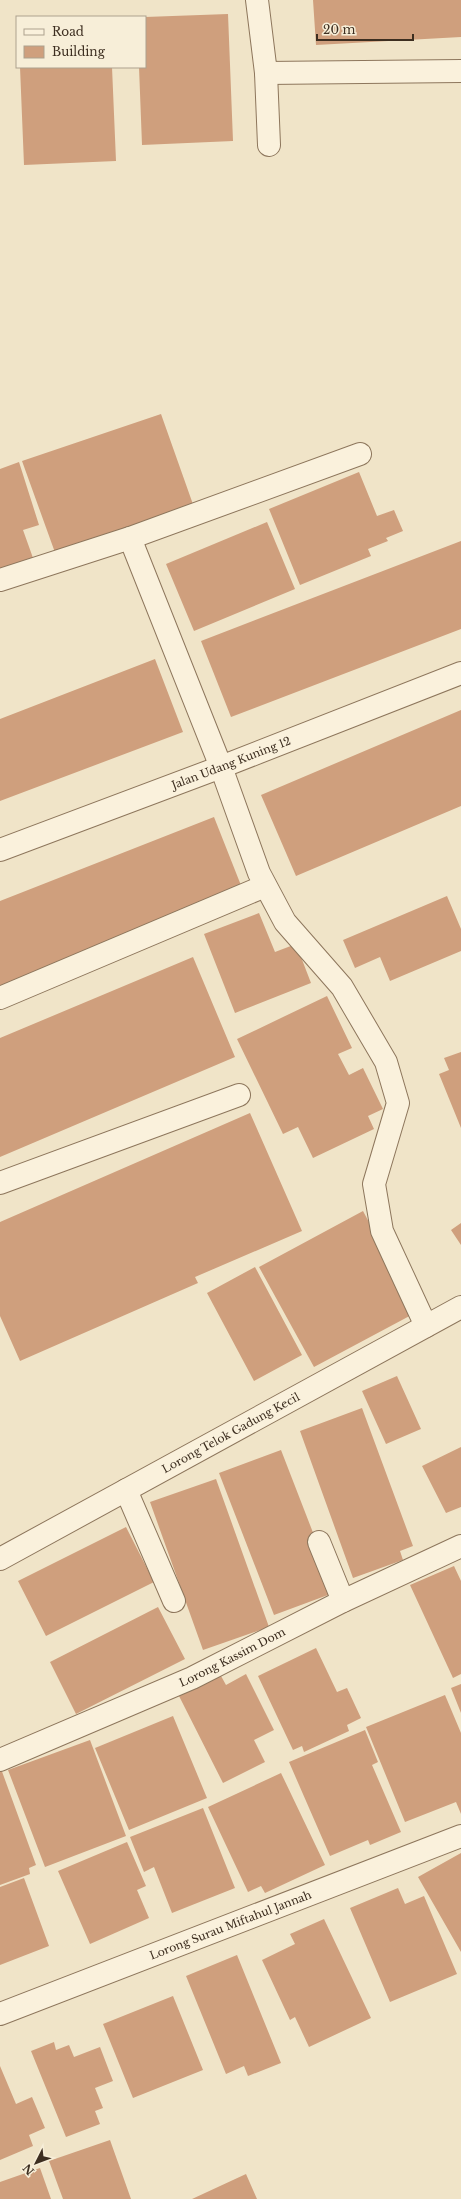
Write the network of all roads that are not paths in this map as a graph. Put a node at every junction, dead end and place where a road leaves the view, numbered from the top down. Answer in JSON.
{"nodes":[{"id":1,"x":257,"y":0,"type":"edge"},
{"id":2,"x":461,"y":71,"type":"edge"},
{"id":3,"x":266,"y":73,"type":"junction"},
{"id":4,"x":270,"y":145,"type":"dead end"},
{"id":5,"x":360,"y":454,"type":"dead end"},
{"id":6,"x":130,"y":538,"type":"junction"},
{"id":7,"x":0,"y":580,"type":"edge"},
{"id":8,"x":461,"y":673,"type":"edge"},
{"id":9,"x":221,"y":767,"type":"junction"},
{"id":10,"x":0,"y":850,"type":"edge"},
{"id":11,"x":265,"y":886,"type":"junction"},
{"id":12,"x":0,"y":998,"type":"edge"},
{"id":13,"x":239,"y":1095,"type":"dead end"},
{"id":14,"x":0,"y":1183,"type":"edge"},
{"id":15,"x":461,"y":1308,"type":"edge"},
{"id":16,"x":426,"y":1326,"type":"junction"},
{"id":17,"x":126,"y":1490,"type":"junction"},
{"id":18,"x":319,"y":1542,"type":"dead end"},
{"id":19,"x":461,"y":1546,"type":"edge"},
{"id":20,"x":0,"y":1559,"type":"edge"},
{"id":21,"x":174,"y":1601,"type":"dead end"},
{"id":22,"x":343,"y":1601,"type":"junction"},
{"id":23,"x":0,"y":1760,"type":"edge"},
{"id":24,"x":461,"y":1836,"type":"edge"},
{"id":25,"x":0,"y":2014,"type":"edge"}],
"edges":[{"from":1,"to":3,"type":"street"},
{"from":2,"to":3,"type":"street"},
{"from":3,"to":4,"type":"street"},
{"from":5,"to":6,"type":"street"},
{"from":6,"to":7,"type":"street"},
{"from":6,"to":9,"type":"street"},
{"from":8,"to":9,"type":"street","name":"Jalan Udang Kuning 12"},
{"from":9,"to":10,"type":"street","name":"Jalan Udang Kuning 12"},
{"from":9,"to":11,"type":"street"},
{"from":11,"to":12,"type":"street"},
{"from":11,"to":16,"type":"street"},
{"from":13,"to":14,"type":"street"},
{"from":15,"to":16,"type":"street","name":"Lorong Telok Gadung Kecil"},
{"from":16,"to":17,"type":"street","name":"Lorong Telok Gadung Kecil"},
{"from":17,"to":20,"type":"street","name":"Lorong Telok Gadung Kecil"},
{"from":17,"to":21,"type":"street"},
{"from":18,"to":22,"type":"street"},
{"from":19,"to":22,"type":"street","name":"Lorong Kassim Dom"},
{"from":22,"to":23,"type":"street","name":"Lorong Kassim Dom"},
{"from":24,"to":25,"type":"street","name":"Lorong Surau Miftahul Jannah"}]}
